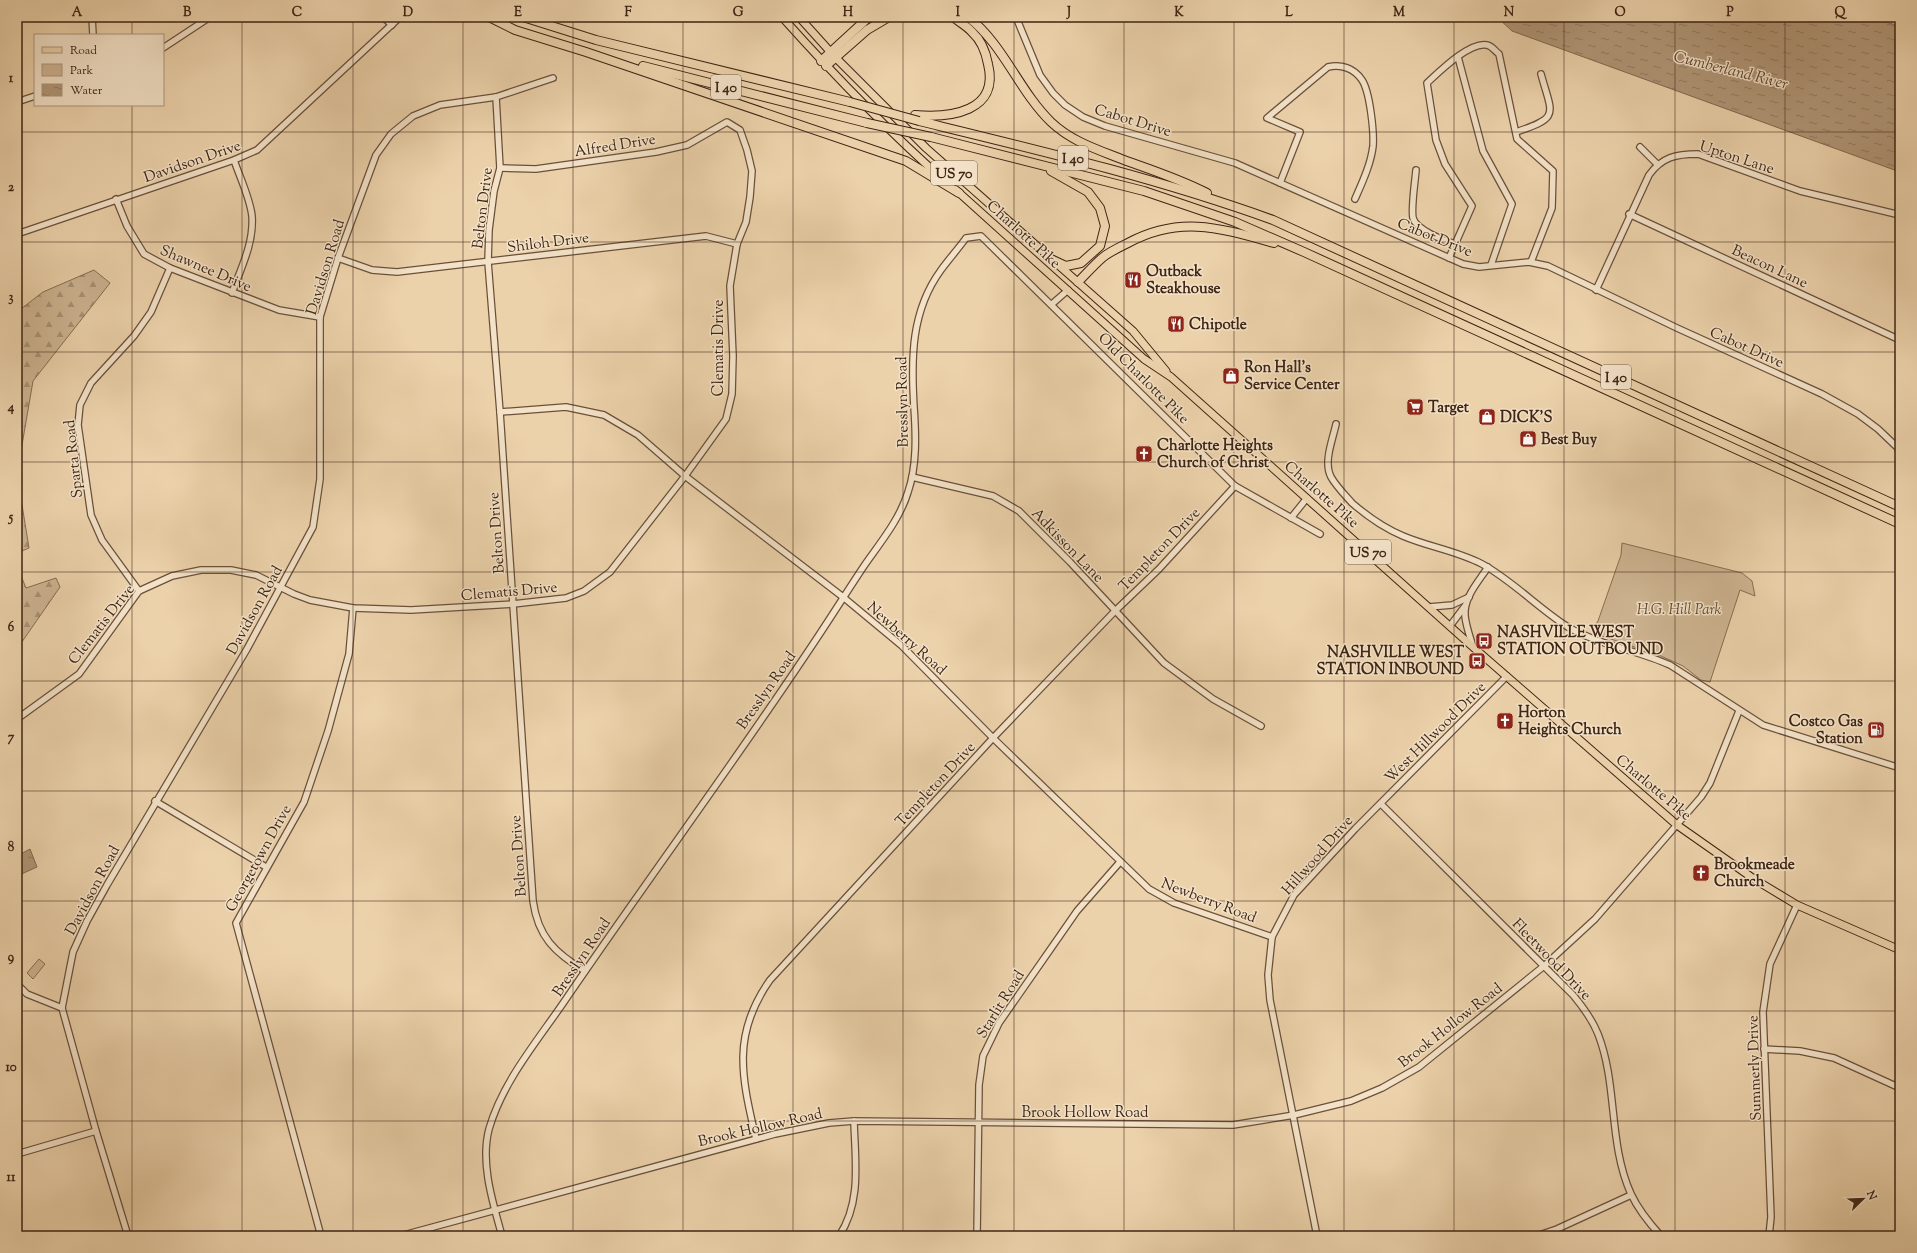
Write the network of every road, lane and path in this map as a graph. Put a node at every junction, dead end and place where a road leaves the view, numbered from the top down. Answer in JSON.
{"nodes":[{"id":1,"x":92,"y":17,"type":"edge"},
{"id":2,"x":210,"y":17,"type":"edge"},
{"id":3,"x":383,"y":17,"type":"edge"},
{"id":4,"x":400,"y":17,"type":"edge"},
{"id":5,"x":489,"y":17,"type":"edge"},
{"id":6,"x":523,"y":17,"type":"edge"},
{"id":7,"x":782,"y":17,"type":"edge"},
{"id":8,"x":799,"y":17,"type":"edge"},
{"id":9,"x":835,"y":17,"type":"edge"},
{"id":10,"x":842,"y":17,"type":"edge"},
{"id":11,"x":869,"y":17,"type":"edge"},
{"id":12,"x":889,"y":17,"type":"edge"},
{"id":13,"x":953,"y":17,"type":"edge"},
{"id":14,"x":968,"y":17,"type":"edge"},
{"id":15,"x":1016,"y":17,"type":"edge"},
{"id":16,"x":392,"y":25,"type":"junction"},
{"id":17,"x":93,"y":34,"type":"edge"},
{"id":18,"x":164,"y":47,"type":"edge"},
{"id":19,"x":586,"y":52,"type":"junction"},
{"id":20,"x":833,"y":55,"type":"junction"},
{"id":21,"x":1458,"y":57,"type":"junction"},
{"id":22,"x":824,"y":63,"type":"junction"},
{"id":23,"x":1541,"y":74,"type":"dead end"},
{"id":24,"x":553,"y":78,"type":"dead end"},
{"id":25,"x":34,"y":96,"type":"edge"},
{"id":26,"x":496,"y":97,"type":"junction"},
{"id":27,"x":17,"y":102,"type":"edge"},
{"id":28,"x":917,"y":118,"type":"junction"},
{"id":29,"x":727,"y":122,"type":"joint"},
{"id":30,"x":1516,"y":132,"type":"junction"},
{"id":31,"x":1640,"y":147,"type":"dead end"},
{"id":32,"x":234,"y":160,"type":"junction"},
{"id":33,"x":1038,"y":164,"type":"junction"},
{"id":34,"x":1657,"y":164,"type":"junction"},
{"id":35,"x":500,"y":168,"type":"junction"},
{"id":36,"x":1416,"y":170,"type":"dead end"},
{"id":37,"x":1280,"y":184,"type":"junction"},
{"id":38,"x":959,"y":193,"type":"junction"},
{"id":39,"x":116,"y":199,"type":"junction"},
{"id":40,"x":1355,"y":199,"type":"dead end"},
{"id":41,"x":1225,"y":202,"type":"junction"},
{"id":42,"x":1629,"y":214,"type":"junction"},
{"id":43,"x":1900,"y":215,"type":"edge"},
{"id":44,"x":17,"y":234,"type":"edge"},
{"id":45,"x":737,"y":244,"type":"junction"},
{"id":46,"x":1455,"y":244,"type":"junction"},
{"id":47,"x":1304,"y":252,"type":"junction"},
{"id":48,"x":338,"y":258,"type":"junction"},
{"id":49,"x":1449,"y":258,"type":"junction"},
{"id":50,"x":1051,"y":259,"type":"junction"},
{"id":51,"x":488,"y":262,"type":"junction"},
{"id":52,"x":1531,"y":262,"type":"junction"},
{"id":53,"x":1491,"y":265,"type":"junction"},
{"id":54,"x":170,"y":268,"type":"junction"},
{"id":55,"x":1078,"y":282,"type":"junction"},
{"id":56,"x":1068,"y":290,"type":"junction"},
{"id":57,"x":1596,"y":290,"type":"junction"},
{"id":58,"x":232,"y":293,"type":"junction"},
{"id":59,"x":1052,"y":304,"type":"junction"},
{"id":60,"x":320,"y":317,"type":"junction"},
{"id":61,"x":1900,"y":340,"type":"edge"},
{"id":62,"x":1171,"y":377,"type":"junction"},
{"id":63,"x":500,"y":412,"type":"junction"},
{"id":64,"x":1336,"y":424,"type":"dead end"},
{"id":65,"x":1900,"y":450,"type":"edge"},
{"id":66,"x":685,"y":476,"type":"junction"},
{"id":67,"x":912,"y":477,"type":"junction"},
{"id":68,"x":1236,"y":486,"type":"junction"},
{"id":69,"x":1307,"y":498,"type":"junction"},
{"id":70,"x":1900,"y":507,"type":"edge"},
{"id":71,"x":1291,"y":518,"type":"junction"},
{"id":72,"x":1900,"y":524,"type":"edge"},
{"id":73,"x":1320,"y":534,"type":"dead end"},
{"id":74,"x":1488,"y":567,"type":"junction"},
{"id":75,"x":280,"y":587,"type":"junction"},
{"id":76,"x":139,"y":591,"type":"junction"},
{"id":77,"x":843,"y":597,"type":"junction"},
{"id":78,"x":1469,"y":597,"type":"junction"},
{"id":79,"x":513,"y":604,"type":"junction"},
{"id":80,"x":1466,"y":605,"type":"junction"},
{"id":81,"x":1429,"y":607,"type":"junction"},
{"id":82,"x":354,"y":608,"type":"junction"},
{"id":83,"x":1115,"y":611,"type":"junction"},
{"id":84,"x":1450,"y":626,"type":"junction"},
{"id":85,"x":1473,"y":647,"type":"junction"},
{"id":86,"x":1507,"y":676,"type":"junction"},
{"id":87,"x":1739,"y":711,"type":"junction"},
{"id":88,"x":17,"y":719,"type":"edge"},
{"id":89,"x":1261,"y":726,"type":"dead end"},
{"id":90,"x":993,"y":738,"type":"junction"},
{"id":91,"x":1900,"y":768,"type":"edge"},
{"id":92,"x":155,"y":801,"type":"junction"},
{"id":93,"x":1381,"y":804,"type":"junction"},
{"id":94,"x":1677,"y":825,"type":"junction"},
{"id":95,"x":1120,"y":862,"type":"junction"},
{"id":96,"x":266,"y":867,"type":"junction"},
{"id":97,"x":1797,"y":905,"type":"junction"},
{"id":98,"x":1272,"y":937,"type":"junction"},
{"id":99,"x":1900,"y":950,"type":"edge"},
{"id":100,"x":1544,"y":966,"type":"junction"},
{"id":101,"x":585,"y":971,"type":"junction"},
{"id":102,"x":17,"y":984,"type":"edge"},
{"id":103,"x":62,"y":1008,"type":"junction"},
{"id":104,"x":1764,"y":1049,"type":"junction"},
{"id":105,"x":1900,"y":1088,"type":"edge"},
{"id":106,"x":1294,"y":1115,"type":"junction"},
{"id":107,"x":854,"y":1121,"type":"junction"},
{"id":108,"x":979,"y":1123,"type":"junction"},
{"id":109,"x":96,"y":1131,"type":"junction"},
{"id":110,"x":756,"y":1139,"type":"junction"},
{"id":111,"x":17,"y":1154,"type":"edge"},
{"id":112,"x":1631,"y":1195,"type":"junction"},
{"id":113,"x":495,"y":1210,"type":"junction"},
{"id":114,"x":128,"y":1236,"type":"edge"},
{"id":115,"x":321,"y":1236,"type":"edge"},
{"id":116,"x":400,"y":1236,"type":"edge"},
{"id":117,"x":502,"y":1236,"type":"edge"},
{"id":118,"x":839,"y":1236,"type":"edge"},
{"id":119,"x":977,"y":1236,"type":"edge"},
{"id":120,"x":1317,"y":1236,"type":"edge"},
{"id":121,"x":1536,"y":1236,"type":"edge"},
{"id":122,"x":1661,"y":1236,"type":"edge"},
{"id":123,"x":1769,"y":1236,"type":"edge"}],
"edges":[{"from":1,"to":17,"type":"street"},
{"from":2,"to":18,"type":"street"},
{"from":3,"to":16,"type":"street"},
{"from":4,"to":16,"type":"street","name":"Davidson Drive"},
{"from":5,"to":19,"type":"highway","number":"I 40"},
{"from":6,"to":28,"type":"highway","number":"I 40","bridge":true},
{"from":7,"to":22,"type":"main road","name":"Charlotte Pike","number":"US 70"},
{"from":8,"to":20,"type":"main road","name":"Charlotte Pike","number":"US 70"},
{"from":9,"to":10,"type":"street"},
{"from":11,"to":20,"type":"highway"},
{"from":12,"to":20,"type":"highway"},
{"from":13,"to":28,"type":"highway"},
{"from":14,"to":41,"type":"highway"},
{"from":15,"to":37,"type":"street","name":"Cabot Drive"},
{"from":16,"to":32,"type":"street","name":"Davidson Drive"},
{"from":19,"to":33,"type":"highway","number":"I 40","bridge":true},
{"from":19,"to":38,"type":"highway"},
{"from":20,"to":22,"type":"highway"},
{"from":20,"to":50,"type":"main road","name":"Charlotte Pike","number":"US 70"},
{"from":21,"to":30,"type":"street"},
{"from":21,"to":46,"type":"street"},
{"from":21,"to":53,"type":"street"},
{"from":22,"to":38,"type":"main road","name":"Charlotte Pike","number":"US 70"},
{"from":23,"to":30,"type":"street"},
{"from":24,"to":26,"type":"street","name":"Davidson Road"},
{"from":25,"to":27,"type":"street"},
{"from":26,"to":35,"type":"street","name":"Belton Drive"},
{"from":26,"to":48,"type":"street","name":"Davidson Road"},
{"from":28,"to":41,"type":"highway","number":"I 40"},
{"from":29,"to":35,"type":"street","name":"Alfred Drive"},
{"from":29,"to":45,"type":"street","name":"Clematis Drive"},
{"from":30,"to":52,"type":"street"},
{"from":31,"to":34,"type":"street"},
{"from":32,"to":39,"type":"street","name":"Davidson Drive"},
{"from":32,"to":58,"type":"street"},
{"from":33,"to":47,"type":"highway","number":"I 40"},
{"from":33,"to":50,"type":"highway"},
{"from":34,"to":42,"type":"street"},
{"from":34,"to":43,"type":"street","name":"Upton Lane"},
{"from":35,"to":51,"type":"street","name":"Belton Drive"},
{"from":36,"to":46,"type":"street"},
{"from":37,"to":40,"type":"street"},
{"from":37,"to":49,"type":"street","name":"Cabot Drive"},
{"from":38,"to":56,"type":"main road","name":"Charlotte Pike","number":"US 70"},
{"from":39,"to":44,"type":"street","name":"Davidson Drive"},
{"from":39,"to":54,"type":"street","name":"Shawnee Drive"},
{"from":41,"to":70,"type":"highway","number":"I 40"},
{"from":42,"to":57,"type":"street"},
{"from":42,"to":61,"type":"street","name":"Beacon Lane"},
{"from":45,"to":51,"type":"street","name":"Shiloh Drive"},
{"from":45,"to":66,"type":"street","name":"Clematis Drive"},
{"from":46,"to":49,"type":"street"},
{"from":47,"to":55,"type":"highway"},
{"from":47,"to":72,"type":"highway","number":"I 40"},
{"from":48,"to":51,"type":"street","name":"Shiloh Drive"},
{"from":48,"to":60,"type":"street","name":"Davidson Road"},
{"from":49,"to":53,"type":"street","name":"Cabot Drive"},
{"from":50,"to":55,"type":"main road","name":"Charlotte Pike","number":"US 70"},
{"from":51,"to":63,"type":"street","name":"Belton Drive"},
{"from":52,"to":53,"type":"street","name":"Cabot Drive"},
{"from":52,"to":57,"type":"street","name":"Cabot Drive"},
{"from":54,"to":58,"type":"street","name":"Shawnee Drive"},
{"from":54,"to":76,"type":"street","name":"Sparta Road"},
{"from":55,"to":56,"type":"main road"},
{"from":55,"to":62,"type":"main road","name":"Charlotte Pike","number":"US 70"},
{"from":56,"to":59,"type":"street"},
{"from":56,"to":62,"type":"main road","name":"Charlotte Pike","number":"US 70"},
{"from":57,"to":65,"type":"street","name":"Cabot Drive"},
{"from":58,"to":60,"type":"street","name":"Shawnee Drive"},
{"from":59,"to":67,"type":"street","name":"Bresslyn Road"},
{"from":59,"to":68,"type":"street","name":"Old Charlotte Pike"},
{"from":60,"to":75,"type":"street","name":"Davidson Road"},
{"from":62,"to":69,"type":"main road","name":"Charlotte Pike","number":"US 70"},
{"from":63,"to":66,"type":"street","name":"Newberry Road"},
{"from":63,"to":79,"type":"street","name":"Belton Drive"},
{"from":64,"to":74,"type":"street"},
{"from":66,"to":77,"type":"street","name":"Newberry Road"},
{"from":66,"to":79,"type":"street","name":"Clematis Drive"},
{"from":67,"to":77,"type":"street","name":"Bresslyn Road"},
{"from":67,"to":83,"type":"street","name":"Adkisson Lane"},
{"from":68,"to":71,"type":"street","name":"Old Charlotte Pike"},
{"from":68,"to":83,"type":"street","name":"Templeton Drive"},
{"from":69,"to":71,"type":"street"},
{"from":69,"to":81,"type":"main road","name":"Charlotte Pike","number":"US 70"},
{"from":71,"to":73,"type":"street","name":"Old Charlotte Pike"},
{"from":74,"to":78,"type":"street"},
{"from":74,"to":87,"type":"street"},
{"from":75,"to":76,"type":"street","name":"Clematis Drive"},
{"from":75,"to":82,"type":"street","name":"Clematis Drive"},
{"from":75,"to":92,"type":"street","name":"Davidson Road"},
{"from":76,"to":88,"type":"street","name":"Clematis Drive"},
{"from":77,"to":90,"type":"street","name":"Newberry Road"},
{"from":77,"to":101,"type":"street","name":"Bresslyn Road"},
{"from":78,"to":80,"type":"street"},
{"from":78,"to":81,"type":"street"},
{"from":79,"to":82,"type":"street","name":"Clematis Drive"},
{"from":79,"to":101,"type":"street","name":"Belton Drive"},
{"from":80,"to":84,"type":"street"},
{"from":80,"to":85,"type":"street"},
{"from":81,"to":84,"type":"main road","name":"Charlotte Pike","number":"US 70"},
{"from":82,"to":96,"type":"street","name":"Georgetown Drive"},
{"from":83,"to":89,"type":"street","name":"Adkisson Lane"},
{"from":83,"to":90,"type":"street","name":"Templeton Drive"},
{"from":84,"to":85,"type":"main road","name":"Charlotte Pike","number":"US 70"},
{"from":85,"to":86,"type":"main road","name":"Charlotte Pike","number":"US 70"},
{"from":86,"to":93,"type":"street","name":"West Hillwood Drive"},
{"from":86,"to":94,"type":"main road","name":"Charlotte Pike","number":"US 70"},
{"from":87,"to":91,"type":"street"},
{"from":87,"to":94,"type":"street","name":"Brook Hollow Road"},
{"from":90,"to":95,"type":"street","name":"Newberry Road"},
{"from":90,"to":110,"type":"street","name":"Templeton Drive"},
{"from":92,"to":96,"type":"street"},
{"from":92,"to":103,"type":"street","name":"Davidson Road"},
{"from":93,"to":98,"type":"street","name":"Hillwood Drive"},
{"from":93,"to":100,"type":"street","name":"Fleetwood Drive"},
{"from":94,"to":97,"type":"main road","name":"Charlotte Pike","number":"US 70"},
{"from":94,"to":100,"type":"street","name":"Brook Hollow Road"},
{"from":95,"to":98,"type":"street","name":"Newberry Road"},
{"from":95,"to":108,"type":"street","name":"Starlit Road"},
{"from":96,"to":115,"type":"street","name":"Georgetown Drive"},
{"from":97,"to":99,"type":"main road","name":"Charlotte Pike","number":"US 70"},
{"from":97,"to":104,"type":"street","name":"Summerly Drive"},
{"from":98,"to":106,"type":"street","name":"Hillwood Drive"},
{"from":100,"to":106,"type":"street","name":"Brook Hollow Road"},
{"from":100,"to":112,"type":"street","name":"Fleetwood Drive"},
{"from":101,"to":113,"type":"street","name":"Bresslyn Road"},
{"from":102,"to":103,"type":"street"},
{"from":103,"to":109,"type":"street","name":"Davidson Road"},
{"from":104,"to":105,"type":"street"},
{"from":104,"to":123,"type":"street","name":"Summerly Drive"},
{"from":106,"to":108,"type":"street","name":"Brook Hollow Road"},
{"from":106,"to":120,"type":"street"},
{"from":107,"to":108,"type":"street","name":"Brook Hollow Road"},
{"from":107,"to":110,"type":"street","name":"Brook Hollow Road"},
{"from":107,"to":118,"type":"street"},
{"from":108,"to":119,"type":"street","name":"Starlit Road"},
{"from":109,"to":111,"type":"street"},
{"from":109,"to":114,"type":"street","name":"Davidson Road"},
{"from":110,"to":113,"type":"street","name":"Brook Hollow Road"},
{"from":112,"to":121,"type":"street"},
{"from":112,"to":122,"type":"street","name":"Fleetwood Drive"},
{"from":113,"to":116,"type":"street","name":"Brook Hollow Road"},
{"from":113,"to":117,"type":"street","name":"Bresslyn Road"}]}
